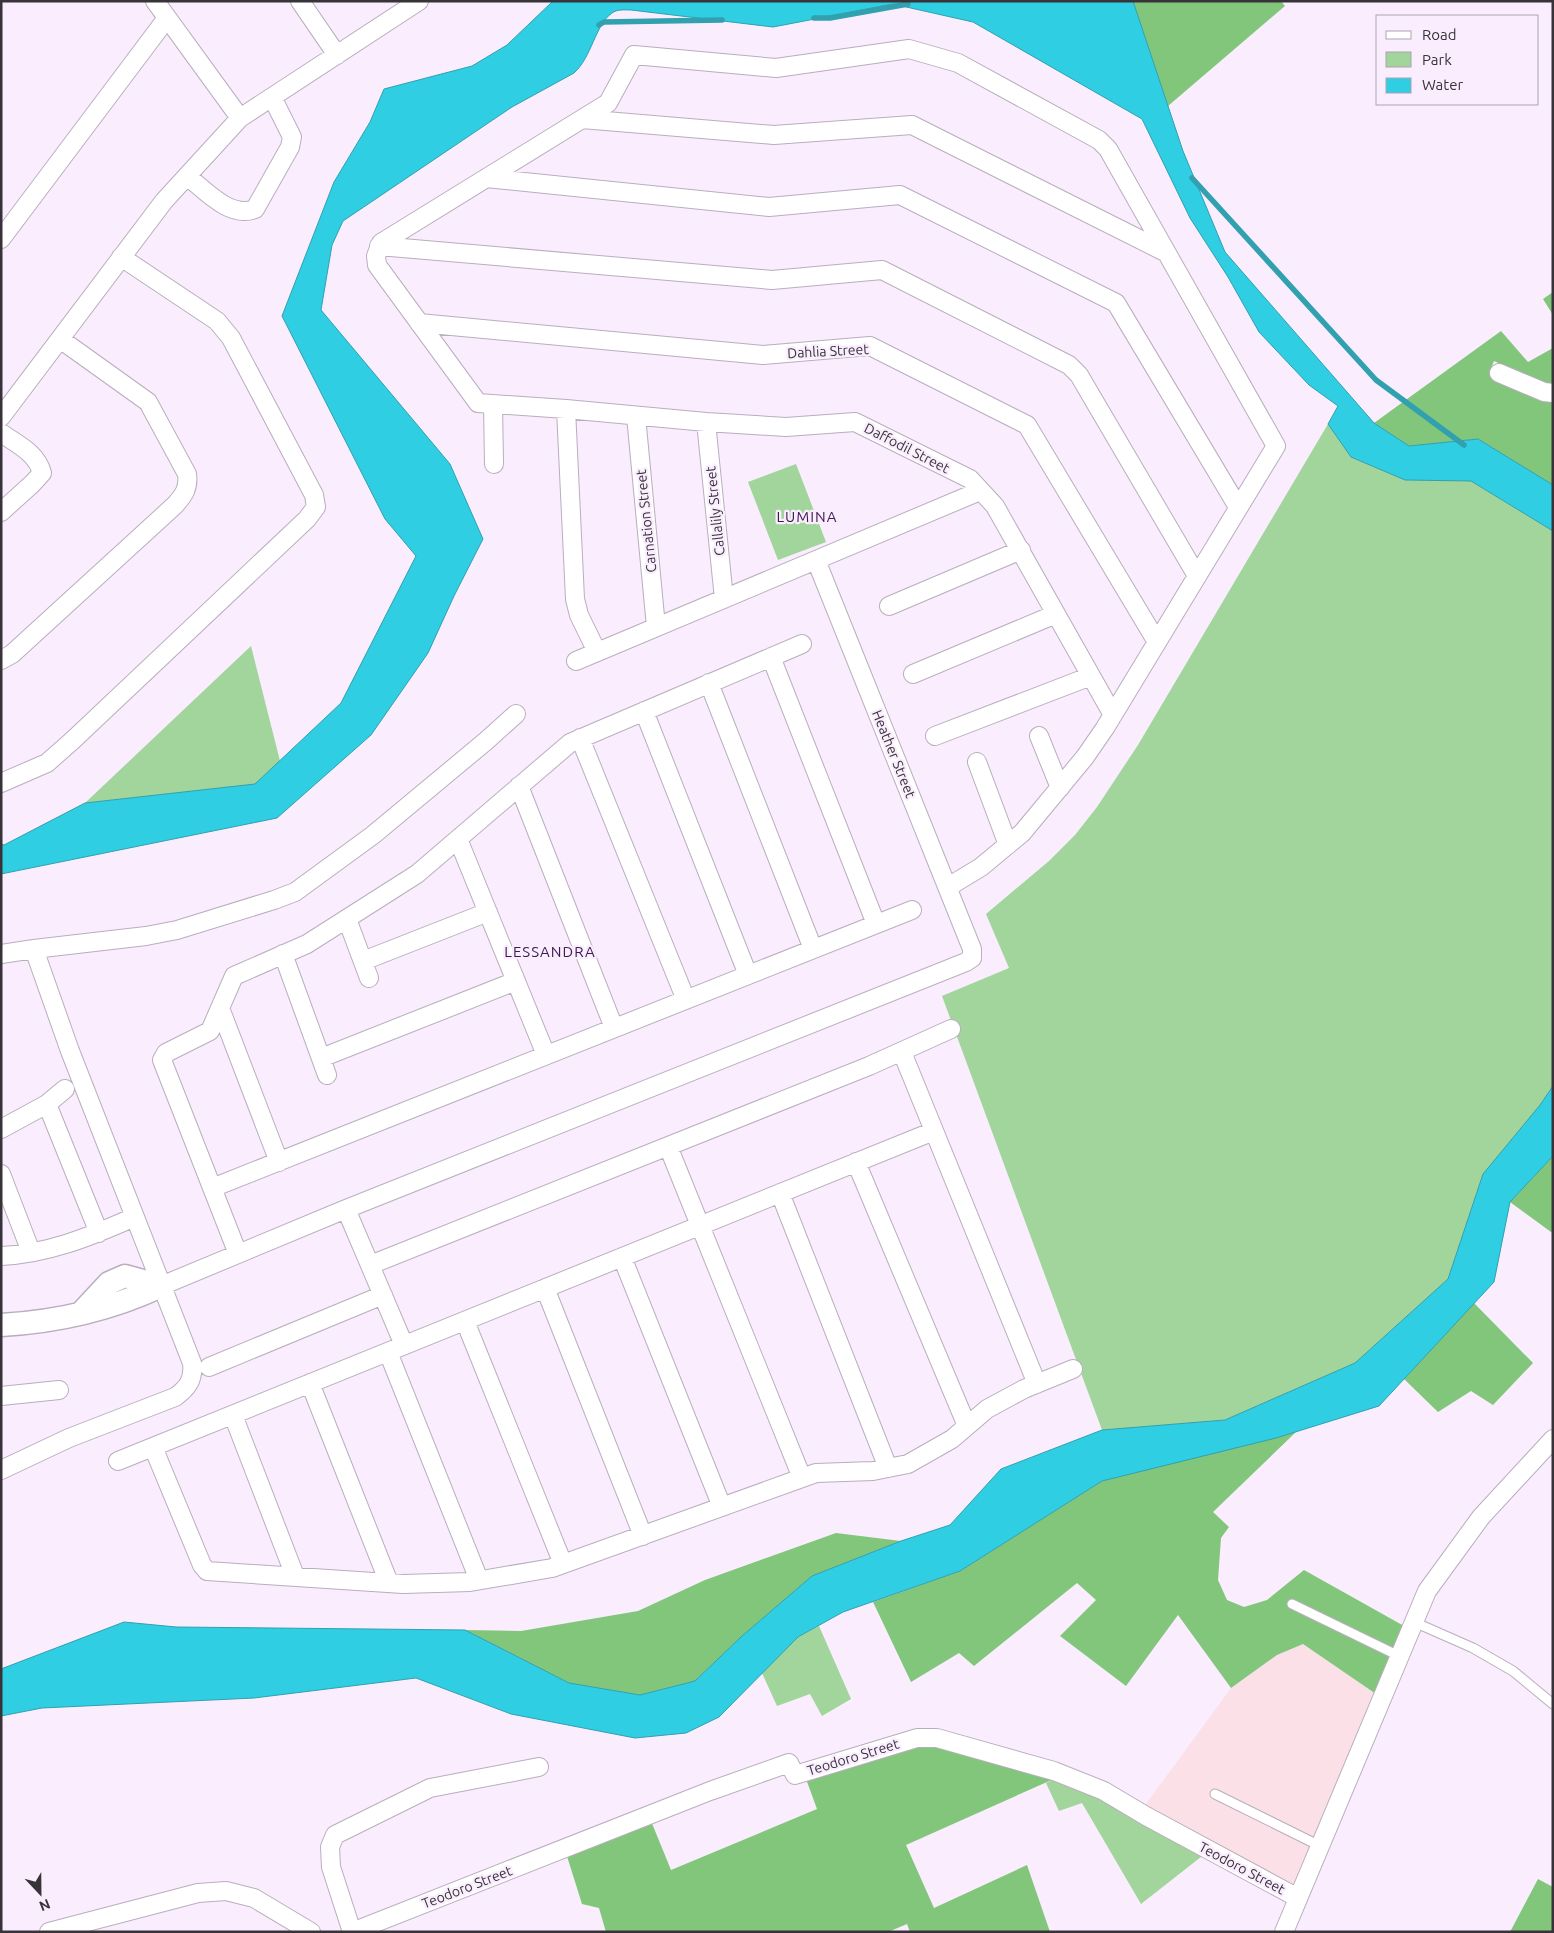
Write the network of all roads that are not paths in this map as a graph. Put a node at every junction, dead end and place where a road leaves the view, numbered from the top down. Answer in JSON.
{"nodes":[{"id":1,"x":155,"y":1,"type":"edge"},
{"id":2,"x":300,"y":1,"type":"edge"},
{"id":3,"x":413,"y":3,"type":"edge"},
{"id":4,"x":167,"y":18,"type":"junction"},
{"id":5,"x":337,"y":55,"type":"junction"},
{"id":6,"x":272,"y":97,"type":"junction"},
{"id":7,"x":240,"y":118,"type":"junction"},
{"id":8,"x":582,"y":119,"type":"junction"},
{"id":9,"x":186,"y":176,"type":"junction"},
{"id":10,"x":486,"y":178,"type":"junction"},
{"id":11,"x":1,"y":239,"type":"edge"},
{"id":12,"x":380,"y":246,"type":"junction"},
{"id":13,"x":1167,"y":253,"type":"junction"},
{"id":14,"x":121,"y":257,"type":"junction"},
{"id":15,"x":419,"y":323,"type":"junction"},
{"id":16,"x":60,"y":339,"type":"junction"},
{"id":17,"x":1499,"y":372,"type":"dead end"},
{"id":18,"x":1553,"y":393,"type":"edge"},
{"id":19,"x":486,"y":404,"type":"junction"},
{"id":20,"x":566,"y":409,"type":"junction"},
{"id":21,"x":636,"y":416,"type":"junction"},
{"id":22,"x":1,"y":417,"type":"edge"},
{"id":23,"x":706,"y":422,"type":"junction"},
{"id":24,"x":1,"y":433,"type":"edge"},
{"id":25,"x":494,"y":464,"type":"dead end"},
{"id":26,"x":980,"y":491,"type":"junction"},
{"id":27,"x":1238,"y":507,"type":"junction"},
{"id":28,"x":1,"y":512,"type":"edge"},
{"id":29,"x":1021,"y":550,"type":"junction"},
{"id":30,"x":816,"y":560,"type":"junction"},
{"id":31,"x":1197,"y":576,"type":"junction"},
{"id":32,"x":724,"y":599,"type":"junction"},
{"id":33,"x":889,"y":606,"type":"dead end"},
{"id":34,"x":1056,"y":614,"type":"junction"},
{"id":35,"x":656,"y":627,"type":"junction"},
{"id":36,"x":1157,"y":642,"type":"junction"},
{"id":37,"x":802,"y":644,"type":"dead end"},
{"id":38,"x":597,"y":652,"type":"junction"},
{"id":39,"x":771,"y":657,"type":"junction"},
{"id":40,"x":1,"y":660,"type":"edge"},
{"id":41,"x":576,"y":661,"type":"dead end"},
{"id":42,"x":913,"y":674,"type":"dead end"},
{"id":43,"x":1091,"y":676,"type":"junction"},
{"id":44,"x":709,"y":683,"type":"junction"},
{"id":45,"x":644,"y":711,"type":"junction"},
{"id":46,"x":516,"y":714,"type":"dead end"},
{"id":47,"x":1113,"y":715,"type":"junction"},
{"id":48,"x":935,"y":736,"type":"dead end"},
{"id":49,"x":1039,"y":736,"type":"dead end"},
{"id":50,"x":580,"y":738,"type":"junction"},
{"id":51,"x":977,"y":762,"type":"dead end"},
{"id":52,"x":1,"y":783,"type":"edge"},
{"id":53,"x":519,"y":786,"type":"junction"},
{"id":54,"x":1060,"y":788,"type":"junction"},
{"id":55,"x":458,"y":838,"type":"junction"},
{"id":56,"x":1008,"y":845,"type":"junction"},
{"id":57,"x":948,"y":887,"type":"junction"},
{"id":58,"x":912,"y":910,"type":"dead end"},
{"id":59,"x":488,"y":912,"type":"junction"},
{"id":60,"x":347,"y":919,"type":"junction"},
{"id":61,"x":876,"y":924,"type":"junction"},
{"id":62,"x":34,"y":948,"type":"junction"},
{"id":63,"x":813,"y":949,"type":"junction"},
{"id":64,"x":1,"y":954,"type":"edge"},
{"id":65,"x":284,"y":954,"type":"junction"},
{"id":66,"x":363,"y":961,"type":"junction"},
{"id":67,"x":748,"y":974,"type":"junction"},
{"id":68,"x":369,"y":978,"type":"dead end"},
{"id":69,"x":516,"y":981,"type":"junction"},
{"id":70,"x":686,"y":1000,"type":"junction"},
{"id":71,"x":220,"y":1008,"type":"junction"},
{"id":72,"x":614,"y":1028,"type":"junction"},
{"id":73,"x":951,"y":1030,"type":"dead end"},
{"id":74,"x":902,"y":1052,"type":"junction"},
{"id":75,"x":546,"y":1055,"type":"junction"},
{"id":76,"x":320,"y":1058,"type":"junction"},
{"id":77,"x":327,"y":1075,"type":"dead end"},
{"id":78,"x":65,"y":1089,"type":"dead end"},
{"id":79,"x":47,"y":1104,"type":"junction"},
{"id":80,"x":1,"y":1129,"type":"edge"},
{"id":81,"x":934,"y":1131,"type":"junction"},
{"id":82,"x":668,"y":1146,"type":"junction"},
{"id":83,"x":279,"y":1162,"type":"junction"},
{"id":84,"x":856,"y":1162,"type":"junction"},
{"id":85,"x":1,"y":1174,"type":"edge"},
{"id":86,"x":212,"y":1188,"type":"junction"},
{"id":87,"x":780,"y":1193,"type":"junction"},
{"id":88,"x":346,"y":1209,"type":"junction"},
{"id":89,"x":130,"y":1219,"type":"dead end"},
{"id":90,"x":700,"y":1225,"type":"junction"},
{"id":91,"x":99,"y":1233,"type":"junction"},
{"id":92,"x":31,"y":1252,"type":"junction"},
{"id":93,"x":238,"y":1254,"type":"junction"},
{"id":94,"x":1,"y":1256,"type":"edge"},
{"id":95,"x":622,"y":1257,"type":"junction"},
{"id":96,"x":370,"y":1265,"type":"junction"},
{"id":97,"x":161,"y":1286,"type":"junction"},
{"id":98,"x":545,"y":1288,"type":"junction"},
{"id":99,"x":383,"y":1295,"type":"junction"},
{"id":100,"x":465,"y":1321,"type":"junction"},
{"id":101,"x":1,"y":1325,"type":"edge"},
{"id":102,"x":396,"y":1349,"type":"junction"},
{"id":103,"x":209,"y":1367,"type":"dead end"},
{"id":104,"x":1073,"y":1369,"type":"dead end"},
{"id":105,"x":310,"y":1383,"type":"junction"},
{"id":106,"x":1037,"y":1384,"type":"junction"},
{"id":107,"x":59,"y":1390,"type":"dead end"},
{"id":108,"x":1,"y":1396,"type":"edge"},
{"id":109,"x":232,"y":1414,"type":"junction"},
{"id":110,"x":968,"y":1426,"type":"junction"},
{"id":111,"x":1553,"y":1439,"type":"edge"},
{"id":112,"x":153,"y":1447,"type":"junction"},
{"id":113,"x":118,"y":1461,"type":"dead end"},
{"id":114,"x":888,"y":1468,"type":"junction"},
{"id":115,"x":1,"y":1470,"type":"edge"},
{"id":116,"x":802,"y":1478,"type":"junction"},
{"id":117,"x":722,"y":1507,"type":"junction"},
{"id":118,"x":642,"y":1536,"type":"junction"},
{"id":119,"x":563,"y":1564,"type":"junction"},
{"id":120,"x":295,"y":1576,"type":"junction"},
{"id":121,"x":479,"y":1580,"type":"junction"},
{"id":122,"x":389,"y":1583,"type":"junction"},
{"id":123,"x":1292,"y":1604,"type":"dead end"},
{"id":124,"x":1414,"y":1622,"type":"junction"},
{"id":125,"x":1400,"y":1656,"type":"junction"},
{"id":126,"x":1553,"y":1704,"type":"edge"},
{"id":127,"x":539,"y":1767,"type":"dead end"},
{"id":128,"x":1215,"y":1794,"type":"dead end"},
{"id":129,"x":1320,"y":1846,"type":"junction"},
{"id":130,"x":1298,"y":1898,"type":"junction"},
{"id":131,"x":49,"y":1932,"type":"edge"},
{"id":132,"x":311,"y":1932,"type":"edge"},
{"id":133,"x":352,"y":1932,"type":"edge"},
{"id":134,"x":1284,"y":1932,"type":"edge"}],
"edges":[{"from":1,"to":4,"type":"street"},
{"from":2,"to":5,"type":"street"},
{"from":3,"to":5,"type":"street"},
{"from":4,"to":7,"type":"street"},
{"from":4,"to":11,"type":"street"},
{"from":5,"to":6,"type":"street"},
{"from":6,"to":7,"type":"street"},
{"from":6,"to":9,"type":"street"},
{"from":7,"to":9,"type":"street"},
{"from":8,"to":10,"type":"street"},
{"from":8,"to":13,"type":"street"},
{"from":8,"to":13,"type":"street"},
{"from":9,"to":14,"type":"street"},
{"from":10,"to":12,"type":"street"},
{"from":10,"to":27,"type":"street"},
{"from":12,"to":15,"type":"street"},
{"from":12,"to":31,"type":"street"},
{"from":13,"to":27,"type":"street"},
{"from":14,"to":16,"type":"street"},
{"from":14,"to":52,"type":"street"},
{"from":15,"to":19,"type":"street"},
{"from":15,"to":36,"type":"street","name":"Dahlia Street"},
{"from":16,"to":22,"type":"street"},
{"from":16,"to":40,"type":"street"},
{"from":17,"to":18,"type":"street"},
{"from":19,"to":20,"type":"street","name":"Daffodil Street"},
{"from":19,"to":25,"type":"street"},
{"from":20,"to":21,"type":"street","name":"Daffodil Street"},
{"from":20,"to":38,"type":"street"},
{"from":21,"to":23,"type":"street","name":"Daffodil Street"},
{"from":21,"to":35,"type":"street","name":"Carnation Street"},
{"from":23,"to":26,"type":"street","name":"Daffodil Street"},
{"from":23,"to":32,"type":"street","name":"Callalily Street"},
{"from":24,"to":28,"type":"street"},
{"from":26,"to":29,"type":"street","name":"Daffodil Street"},
{"from":26,"to":30,"type":"street"},
{"from":27,"to":31,"type":"street"},
{"from":29,"to":33,"type":"street"},
{"from":29,"to":34,"type":"street","name":"Daffodil Street"},
{"from":30,"to":32,"type":"street"},
{"from":30,"to":57,"type":"street","name":"Heather Street"},
{"from":31,"to":36,"type":"street"},
{"from":32,"to":35,"type":"street"},
{"from":34,"to":42,"type":"street"},
{"from":34,"to":43,"type":"street","name":"Daffodil Street"},
{"from":35,"to":38,"type":"street"},
{"from":36,"to":47,"type":"street"},
{"from":37,"to":39,"type":"street"},
{"from":38,"to":41,"type":"street"},
{"from":39,"to":44,"type":"street"},
{"from":39,"to":61,"type":"street"},
{"from":43,"to":47,"type":"street","name":"Daffodil Street"},
{"from":43,"to":48,"type":"street"},
{"from":44,"to":45,"type":"street"},
{"from":44,"to":63,"type":"street"},
{"from":45,"to":50,"type":"street"},
{"from":45,"to":67,"type":"street"},
{"from":46,"to":62,"type":"street"},
{"from":47,"to":54,"type":"street"},
{"from":49,"to":54,"type":"street"},
{"from":50,"to":53,"type":"street"},
{"from":50,"to":70,"type":"street"},
{"from":51,"to":56,"type":"street"},
{"from":53,"to":55,"type":"street"},
{"from":53,"to":72,"type":"street"},
{"from":54,"to":56,"type":"street"},
{"from":55,"to":59,"type":"street"},
{"from":55,"to":60,"type":"street"},
{"from":56,"to":57,"type":"street"},
{"from":57,"to":88,"type":"street","name":"Heather Street"},
{"from":58,"to":61,"type":"street"},
{"from":59,"to":66,"type":"street"},
{"from":59,"to":69,"type":"street"},
{"from":60,"to":65,"type":"street"},
{"from":60,"to":66,"type":"street"},
{"from":61,"to":63,"type":"street"},
{"from":62,"to":64,"type":"street"},
{"from":62,"to":97,"type":"street"},
{"from":63,"to":67,"type":"street"},
{"from":65,"to":71,"type":"street"},
{"from":65,"to":76,"type":"street"},
{"from":66,"to":68,"type":"street"},
{"from":67,"to":70,"type":"street"},
{"from":69,"to":75,"type":"street"},
{"from":69,"to":76,"type":"street"},
{"from":70,"to":72,"type":"street"},
{"from":71,"to":83,"type":"street"},
{"from":71,"to":86,"type":"street"},
{"from":72,"to":75,"type":"street"},
{"from":73,"to":74,"type":"street"},
{"from":74,"to":81,"type":"street"},
{"from":74,"to":82,"type":"street"},
{"from":75,"to":83,"type":"street"},
{"from":76,"to":77,"type":"street"},
{"from":78,"to":79,"type":"street"},
{"from":79,"to":80,"type":"street"},
{"from":79,"to":91,"type":"street"},
{"from":81,"to":84,"type":"street"},
{"from":81,"to":106,"type":"street"},
{"from":82,"to":90,"type":"street"},
{"from":82,"to":96,"type":"street"},
{"from":83,"to":86,"type":"street"},
{"from":84,"to":87,"type":"street"},
{"from":84,"to":110,"type":"street"},
{"from":85,"to":92,"type":"street"},
{"from":86,"to":93,"type":"street"},
{"from":87,"to":90,"type":"street"},
{"from":87,"to":114,"type":"street"},
{"from":88,"to":93,"type":"street"},
{"from":88,"to":96,"type":"street"},
{"from":89,"to":91,"type":"street"},
{"from":90,"to":95,"type":"street"},
{"from":90,"to":116,"type":"street"},
{"from":91,"to":92,"type":"street"},
{"from":92,"to":94,"type":"street"},
{"from":93,"to":97,"type":"street"},
{"from":95,"to":98,"type":"street"},
{"from":95,"to":117,"type":"street"},
{"from":96,"to":99,"type":"street"},
{"from":97,"to":101,"type":"street"},
{"from":97,"to":115,"type":"street"},
{"from":98,"to":100,"type":"street"},
{"from":98,"to":118,"type":"street"},
{"from":99,"to":102,"type":"street"},
{"from":99,"to":103,"type":"street"},
{"from":100,"to":102,"type":"street"},
{"from":100,"to":119,"type":"street"},
{"from":102,"to":105,"type":"street"},
{"from":102,"to":121,"type":"street"},
{"from":104,"to":106,"type":"street"},
{"from":105,"to":109,"type":"street"},
{"from":105,"to":122,"type":"street"},
{"from":106,"to":110,"type":"street"},
{"from":107,"to":108,"type":"street"},
{"from":109,"to":112,"type":"street"},
{"from":109,"to":120,"type":"street"},
{"from":110,"to":114,"type":"street"},
{"from":111,"to":124,"type":"street"},
{"from":112,"to":113,"type":"street"},
{"from":112,"to":120,"type":"street"},
{"from":114,"to":116,"type":"street"},
{"from":116,"to":117,"type":"street"},
{"from":117,"to":118,"type":"street"},
{"from":118,"to":119,"type":"street"},
{"from":119,"to":121,"type":"street"},
{"from":120,"to":122,"type":"street"},
{"from":121,"to":122,"type":"street"},
{"from":123,"to":125,"type":"lane"},
{"from":124,"to":125,"type":"street"},
{"from":124,"to":126,"type":"lane"},
{"from":125,"to":129,"type":"street"},
{"from":127,"to":133,"type":"street"},
{"from":128,"to":129,"type":"lane"},
{"from":129,"to":130,"type":"street"},
{"from":130,"to":133,"type":"street","name":"Teodoro Street"},
{"from":130,"to":134,"type":"street"},
{"from":131,"to":132,"type":"street"}]}
